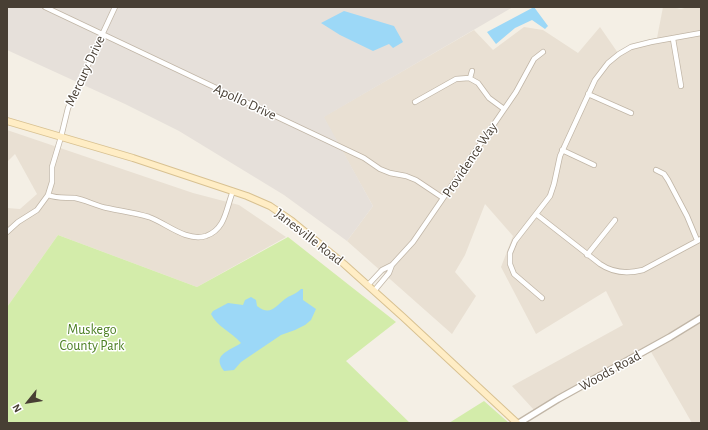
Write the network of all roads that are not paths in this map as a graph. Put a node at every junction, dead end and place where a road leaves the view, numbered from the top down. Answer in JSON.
{"nodes":[{"id":1,"x":45,"y":7,"type":"edge"},
{"id":2,"x":115,"y":7,"type":"edge"},
{"id":3,"x":701,"y":33,"type":"edge"},
{"id":4,"x":102,"y":34,"type":"junction"},
{"id":5,"x":673,"y":39,"type":"junction"},
{"id":6,"x":543,"y":52,"type":"dead end"},
{"id":7,"x":472,"y":70,"type":"dead end"},
{"id":8,"x":470,"y":78,"type":"junction"},
{"id":9,"x":681,"y":86,"type":"dead end"},
{"id":10,"x":588,"y":94,"type":"junction"},
{"id":11,"x":415,"y":102,"type":"dead end"},
{"id":12,"x":504,"y":109,"type":"junction"},
{"id":13,"x":631,"y":113,"type":"dead end"},
{"id":14,"x":7,"y":121,"type":"edge"},
{"id":15,"x":61,"y":137,"type":"junction"},
{"id":16,"x":562,"y":150,"type":"junction"},
{"id":17,"x":594,"y":165,"type":"dead end"},
{"id":18,"x":656,"y":170,"type":"dead end"},
{"id":19,"x":233,"y":191,"type":"junction"},
{"id":20,"x":48,"y":195,"type":"junction"},
{"id":21,"x":443,"y":198,"type":"junction"},
{"id":22,"x":536,"y":214,"type":"junction"},
{"id":23,"x":615,"y":220,"type":"dead end"},
{"id":24,"x":7,"y":232,"type":"edge"},
{"id":25,"x":699,"y":239,"type":"edge"},
{"id":26,"x":588,"y":255,"type":"junction"},
{"id":27,"x":392,"y":265,"type":"junction"},
{"id":28,"x":368,"y":285,"type":"junction"},
{"id":29,"x":374,"y":291,"type":"junction"},
{"id":30,"x":542,"y":298,"type":"dead end"},
{"id":31,"x":701,"y":318,"type":"edge"},
{"id":32,"x":518,"y":423,"type":"edge"}],
"edges":[{"from":1,"to":4,"type":"street","name":"Apollo Drive"},
{"from":2,"to":4,"type":"street","name":"Mercury Drive"},
{"from":3,"to":5,"type":"street"},
{"from":4,"to":15,"type":"street","name":"Mercury Drive"},
{"from":4,"to":21,"type":"street","name":"Apollo Drive"},
{"from":5,"to":9,"type":"street"},
{"from":5,"to":10,"type":"street"},
{"from":6,"to":12,"type":"street","name":"Providence Way"},
{"from":7,"to":8,"type":"street"},
{"from":8,"to":11,"type":"street"},
{"from":8,"to":12,"type":"street"},
{"from":10,"to":13,"type":"street"},
{"from":10,"to":16,"type":"street"},
{"from":12,"to":21,"type":"street","name":"Providence Way"},
{"from":14,"to":15,"type":"main road","name":"Janesville Road"},
{"from":15,"to":19,"type":"main road","name":"Janesville Road"},
{"from":15,"to":20,"type":"street","name":"Mercury Drive"},
{"from":16,"to":17,"type":"street"},
{"from":16,"to":22,"type":"street"},
{"from":18,"to":25,"type":"street"},
{"from":19,"to":20,"type":"street"},
{"from":19,"to":28,"type":"main road","name":"Janesville Road"},
{"from":20,"to":24,"type":"street"},
{"from":21,"to":27,"type":"street","name":"Providence Way"},
{"from":22,"to":26,"type":"street"},
{"from":22,"to":30,"type":"street"},
{"from":23,"to":26,"type":"street"},
{"from":25,"to":26,"type":"street"},
{"from":27,"to":28,"type":"street","name":"Providence Way"},
{"from":27,"to":29,"type":"street","name":"Providence Way"},
{"from":28,"to":29,"type":"main road","name":"Janesville Road"},
{"from":29,"to":32,"type":"main road","name":"Janesville Road"},
{"from":31,"to":32,"type":"street","name":"Woods Road"}]}
